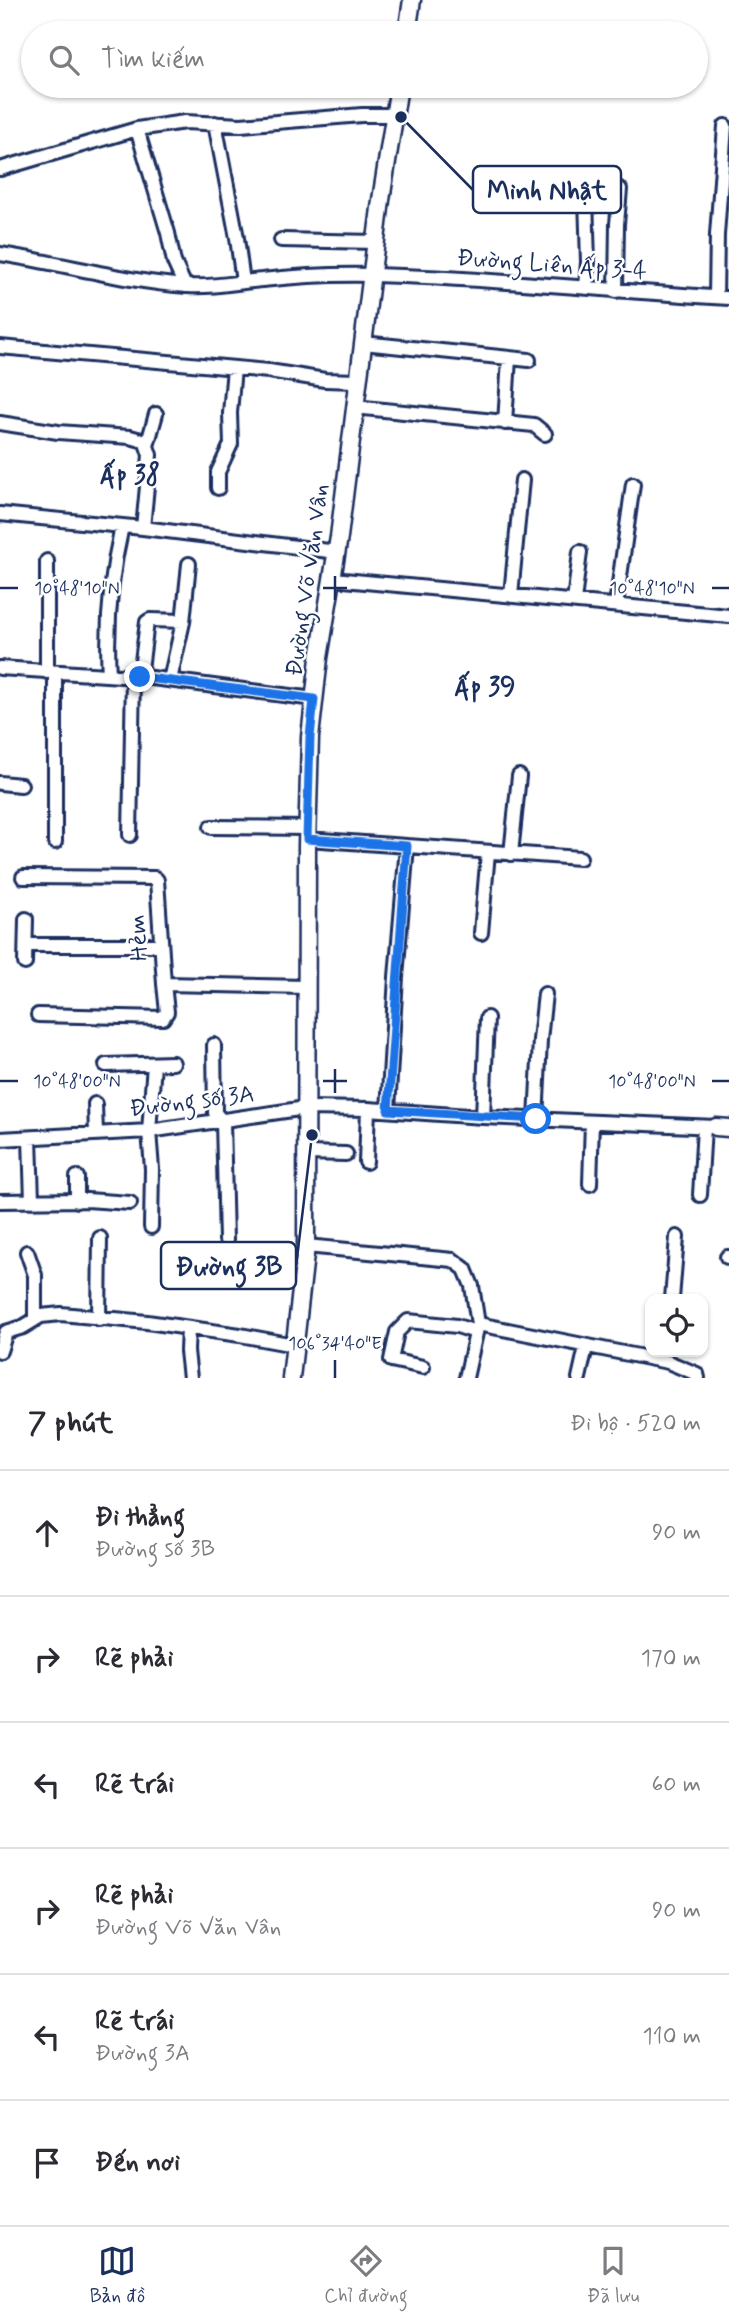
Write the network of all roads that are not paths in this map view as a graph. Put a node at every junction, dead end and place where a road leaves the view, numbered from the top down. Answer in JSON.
{"nodes":[{"id":1,"x":412,"y":0,"type":"edge"},
{"id":2,"x":409,"y":21,"type":"edge"},
{"id":3,"x":397,"y":98,"type":"edge"},
{"id":4,"x":394,"y":115,"type":"junction"},
{"id":5,"x":215,"y":123,"type":"junction"},
{"id":6,"x":724,"y":126,"type":"dead end"},
{"id":7,"x":137,"y":129,"type":"junction"},
{"id":8,"x":0,"y":169,"type":"edge"},
{"id":9,"x":620,"y":189,"type":"dead end"},
{"id":10,"x":586,"y":198,"type":"dead end"},
{"id":11,"x":281,"y":240,"type":"dead end"},
{"id":12,"x":376,"y":242,"type":"junction"},
{"id":13,"x":0,"y":254,"type":"edge"},
{"id":14,"x":372,"y":275,"type":"junction"},
{"id":15,"x":243,"y":282,"type":"junction"},
{"id":16,"x":185,"y":286,"type":"junction"},
{"id":17,"x":586,"y":287,"type":"junction"},
{"id":18,"x":616,"y":290,"type":"junction"},
{"id":19,"x":723,"y":298,"type":"edge"},
{"id":20,"x":363,"y":343,"type":"junction"},
{"id":21,"x":0,"y":347,"type":"edge"},
{"id":22,"x":509,"y":358,"type":"junction"},
{"id":23,"x":529,"y":360,"type":"dead end"},
{"id":24,"x":234,"y":368,"type":"junction"},
{"id":25,"x":357,"y":382,"type":"junction"},
{"id":26,"x":354,"y":407,"type":"junction"},
{"id":27,"x":156,"y":414,"type":"dead end"},
{"id":28,"x":505,"y":422,"type":"junction"},
{"id":29,"x":0,"y":423,"type":"edge"},
{"id":30,"x":545,"y":434,"type":"dead end"},
{"id":31,"x":148,"y":446,"type":"junction"},
{"id":32,"x":522,"y":480,"type":"dead end"},
{"id":33,"x":633,"y":484,"type":"dead end"},
{"id":34,"x":218,"y":488,"type":"dead end"},
{"id":35,"x":0,"y":514,"type":"edge"},
{"id":36,"x":122,"y":526,"type":"junction"},
{"id":37,"x":143,"y":528,"type":"junction"},
{"id":38,"x":337,"y":552,"type":"junction"},
{"id":39,"x":580,"y":552,"type":"dead end"},
{"id":40,"x":47,"y":561,"type":"dead end"},
{"id":41,"x":189,"y":564,"type":"dead end"},
{"id":42,"x":333,"y":579,"type":"junction"},
{"id":43,"x":511,"y":595,"type":"junction"},
{"id":44,"x":575,"y":601,"type":"junction"},
{"id":45,"x":616,"y":605,"type":"junction"},
{"id":46,"x":729,"y":616,"type":"edge"},
{"id":47,"x":183,"y":621,"type":"junction"},
{"id":48,"x":0,"y":668,"type":"edge"},
{"id":49,"x":51,"y":673,"type":"junction"},
{"id":50,"x":109,"y":675,"type":"junction"},
{"id":51,"x":137,"y":677,"type":"junction"},
{"id":52,"x":170,"y":680,"type":"junction"},
{"id":53,"x":314,"y":699,"type":"junction"},
{"id":54,"x":519,"y":776,"type":"dead end"},
{"id":55,"x":0,"y":783,"type":"edge"},
{"id":56,"x":20,"y":785,"type":"dead end"},
{"id":57,"x":211,"y":827,"type":"dead end"},
{"id":58,"x":307,"y":834,"type":"junction"},
{"id":59,"x":130,"y":835,"type":"dead end"},
{"id":60,"x":55,"y":842,"type":"dead end"},
{"id":61,"x":407,"y":846,"type":"junction"},
{"id":62,"x":488,"y":852,"type":"junction"},
{"id":63,"x":511,"y":854,"type":"junction"},
{"id":64,"x":580,"y":858,"type":"dead end"},
{"id":65,"x":23,"y":877,"type":"dead end"},
{"id":66,"x":26,"y":919,"type":"dead end"},
{"id":67,"x":481,"y":933,"type":"dead end"},
{"id":68,"x":26,"y":945,"type":"junction"},
{"id":69,"x":160,"y":945,"type":"junction"},
{"id":70,"x":25,"y":963,"type":"dead end"},
{"id":71,"x":164,"y":984,"type":"junction"},
{"id":72,"x":307,"y":987,"type":"junction"},
{"id":73,"x":545,"y":994,"type":"dead end"},
{"id":74,"x":38,"y":1015,"type":"dead end"},
{"id":75,"x":487,"y":1018,"type":"dead end"},
{"id":76,"x":214,"y":1045,"type":"dead end"},
{"id":77,"x":173,"y":1063,"type":"dead end"},
{"id":78,"x":154,"y":1064,"type":"junction"},
{"id":79,"x":106,"y":1065,"type":"dead end"},
{"id":80,"x":95,"y":1104,"type":"dead end"},
{"id":81,"x":306,"y":1108,"type":"junction"},
{"id":82,"x":369,"y":1109,"type":"junction"},
{"id":83,"x":388,"y":1110,"type":"junction"},
{"id":84,"x":484,"y":1117,"type":"junction"},
{"id":85,"x":536,"y":1119,"type":"junction"},
{"id":86,"x":223,"y":1122,"type":"junction"},
{"id":87,"x":592,"y":1122,"type":"junction"},
{"id":88,"x":717,"y":1127,"type":"edge"},
{"id":89,"x":149,"y":1130,"type":"junction"},
{"id":90,"x":96,"y":1134,"type":"junction"},
{"id":91,"x":30,"y":1138,"type":"junction"},
{"id":92,"x":0,"y":1139,"type":"edge"},
{"id":93,"x":306,"y":1153,"type":"junction"},
{"id":94,"x":346,"y":1154,"type":"dead end"},
{"id":95,"x":366,"y":1163,"type":"dead end"},
{"id":96,"x":77,"y":1177,"type":"dead end"},
{"id":97,"x":590,"y":1184,"type":"dead end"},
{"id":98,"x":700,"y":1195,"type":"dead end"},
{"id":99,"x":0,"y":1200,"type":"edge"},
{"id":100,"x":32,"y":1201,"type":"junction"},
{"id":101,"x":77,"y":1201,"type":"junction"},
{"id":102,"x":130,"y":1203,"type":"dead end"},
{"id":103,"x":151,"y":1227,"type":"dead end"},
{"id":104,"x":677,"y":1237,"type":"dead end"},
{"id":105,"x":100,"y":1238,"type":"dead end"},
{"id":106,"x":226,"y":1240,"type":"dead end"},
{"id":107,"x":306,"y":1246,"type":"junction"},
{"id":108,"x":27,"y":1252,"type":"dead end"},
{"id":109,"x":672,"y":1294,"type":"edge"},
{"id":110,"x":36,"y":1319,"type":"junction"},
{"id":111,"x":99,"y":1319,"type":"junction"},
{"id":112,"x":188,"y":1328,"type":"junction"},
{"id":113,"x":477,"y":1328,"type":"junction"},
{"id":114,"x":3,"y":1332,"type":"edge"},
{"id":115,"x":294,"y":1345,"type":"junction"},
{"id":116,"x":586,"y":1347,"type":"junction"},
{"id":117,"x":0,"y":1351,"type":"edge"},
{"id":118,"x":645,"y":1354,"type":"edge"},
{"id":119,"x":668,"y":1357,"type":"edge"},
{"id":120,"x":423,"y":1367,"type":"dead end"},
{"id":121,"x":697,"y":1376,"type":"edge"},
{"id":122,"x":190,"y":1378,"type":"edge"},
{"id":123,"x":291,"y":1378,"type":"edge"},
{"id":124,"x":466,"y":1378,"type":"edge"},
{"id":125,"x":579,"y":1378,"type":"edge"}],
"edges":[{"from":1,"to":2,"type":"street"},
{"from":3,"to":4,"type":"street","name":"Đường Võ Văn Vân"},
{"from":4,"to":5,"type":"street"},
{"from":4,"to":12,"type":"street","name":"Đường Võ Văn Vân"},
{"from":5,"to":7,"type":"street"},
{"from":5,"to":15,"type":"street"},
{"from":6,"to":19,"type":"street"},
{"from":7,"to":8,"type":"street"},
{"from":7,"to":16,"type":"street"},
{"from":9,"to":18,"type":"street"},
{"from":10,"to":17,"type":"street"},
{"from":11,"to":12,"type":"street"},
{"from":12,"to":14,"type":"street","name":"Đường Võ Văn Vân"},
{"from":13,"to":16,"type":"street","name":"Đường Liên Ấp 3-4"},
{"from":14,"to":15,"type":"street","name":"Đường Liên Ấp 3-4"},
{"from":14,"to":17,"type":"street","name":"Đường Liên Ấp 3-4"},
{"from":14,"to":20,"type":"street","name":"Đường Võ Văn Vân"},
{"from":15,"to":16,"type":"street","name":"Đường Liên Ấp 3-4"},
{"from":17,"to":18,"type":"street","name":"Đường Liên Ấp 3-4"},
{"from":18,"to":19,"type":"street","name":"Đường Liên Ấp 3-4"},
{"from":20,"to":22,"type":"street"},
{"from":20,"to":25,"type":"street","name":"Đường Võ Văn Vân"},
{"from":21,"to":24,"type":"street"},
{"from":22,"to":23,"type":"street"},
{"from":22,"to":28,"type":"street"},
{"from":24,"to":25,"type":"street"},
{"from":24,"to":34,"type":"street"},
{"from":25,"to":26,"type":"street","name":"Đường Võ Văn Vân"},
{"from":26,"to":28,"type":"street"},
{"from":26,"to":38,"type":"street","name":"Đường Võ Văn Vân"},
{"from":27,"to":31,"type":"street"},
{"from":28,"to":30,"type":"street"},
{"from":29,"to":31,"type":"street"},
{"from":31,"to":37,"type":"street"},
{"from":32,"to":43,"type":"street"},
{"from":33,"to":45,"type":"street"},
{"from":35,"to":36,"type":"street"},
{"from":36,"to":37,"type":"street"},
{"from":36,"to":50,"type":"street"},
{"from":37,"to":38,"type":"street"},
{"from":38,"to":42,"type":"street","name":"Đường Võ Văn Vân"},
{"from":39,"to":44,"type":"street"},
{"from":40,"to":49,"type":"street"},
{"from":41,"to":47,"type":"street"},
{"from":42,"to":43,"type":"street"},
{"from":42,"to":53,"type":"street","name":"Đường Võ Văn Vân"},
{"from":43,"to":44,"type":"street"},
{"from":44,"to":45,"type":"street"},
{"from":45,"to":46,"type":"street"},
{"from":47,"to":51,"type":"street"},
{"from":47,"to":52,"type":"street"},
{"from":48,"to":49,"type":"street"},
{"from":49,"to":50,"type":"street"},
{"from":49,"to":60,"type":"street"},
{"from":50,"to":51,"type":"street"},
{"from":51,"to":52,"type":"street"},
{"from":51,"to":59,"type":"street"},
{"from":52,"to":53,"type":"street"},
{"from":53,"to":58,"type":"street","name":"Đường Võ Văn Vân"},
{"from":54,"to":63,"type":"street"},
{"from":55,"to":56,"type":"street"},
{"from":57,"to":58,"type":"street"},
{"from":58,"to":61,"type":"street"},
{"from":58,"to":72,"type":"street","name":"Đường Võ Văn Vân"},
{"from":61,"to":62,"type":"street"},
{"from":61,"to":83,"type":"street"},
{"from":62,"to":63,"type":"street"},
{"from":62,"to":67,"type":"street"},
{"from":63,"to":64,"type":"street"},
{"from":65,"to":69,"type":"street","name":"Hẻm"},
{"from":66,"to":68,"type":"street"},
{"from":68,"to":69,"type":"street"},
{"from":68,"to":70,"type":"street"},
{"from":69,"to":71,"type":"street","name":"Hẻm"},
{"from":71,"to":72,"type":"street","name":"Hẻm"},
{"from":71,"to":74,"type":"street"},
{"from":72,"to":81,"type":"street","name":"Đường Võ Văn Vân"},
{"from":73,"to":85,"type":"street"},
{"from":75,"to":84,"type":"street"},
{"from":76,"to":86,"type":"street"},
{"from":77,"to":78,"type":"street"},
{"from":78,"to":79,"type":"street"},
{"from":78,"to":89,"type":"street"},
{"from":80,"to":90,"type":"street"},
{"from":81,"to":82,"type":"street","name":"Đường số 3A"},
{"from":81,"to":86,"type":"street","name":"Đường số 3A"},
{"from":81,"to":93,"type":"street","name":"Đường Võ Văn Vân"},
{"from":82,"to":83,"type":"street","name":"Đường số 3A"},
{"from":82,"to":95,"type":"street"},
{"from":83,"to":84,"type":"street","name":"Đường số 3A"},
{"from":84,"to":85,"type":"street","name":"Đường số 3A"},
{"from":85,"to":87,"type":"street","name":"Đường số 3A"},
{"from":86,"to":89,"type":"street","name":"Đường số 3A"},
{"from":86,"to":106,"type":"street"},
{"from":87,"to":88,"type":"street","name":"Đường số 3A"},
{"from":87,"to":97,"type":"street"},
{"from":88,"to":98,"type":"street"},
{"from":89,"to":90,"type":"street","name":"Đường số 3A"},
{"from":89,"to":103,"type":"street"},
{"from":90,"to":91,"type":"street","name":"Đường số 3A"},
{"from":91,"to":92,"type":"street","name":"Đường số 3A"},
{"from":91,"to":100,"type":"street"},
{"from":93,"to":94,"type":"street"},
{"from":93,"to":107,"type":"street","name":"Đường Võ Văn Vân"},
{"from":96,"to":101,"type":"street"},
{"from":99,"to":100,"type":"street"},
{"from":100,"to":101,"type":"street"},
{"from":101,"to":102,"type":"street"},
{"from":104,"to":109,"type":"street"},
{"from":105,"to":111,"type":"street"},
{"from":107,"to":113,"type":"street"},
{"from":107,"to":115,"type":"street","name":"Đường Võ Văn Vân"},
{"from":108,"to":110,"type":"street"},
{"from":110,"to":111,"type":"street"},
{"from":110,"to":114,"type":"street"},
{"from":111,"to":112,"type":"street"},
{"from":112,"to":115,"type":"street"},
{"from":112,"to":122,"type":"street"},
{"from":113,"to":116,"type":"street"},
{"from":113,"to":120,"type":"street"},
{"from":113,"to":124,"type":"street"},
{"from":114,"to":117,"type":"street"},
{"from":115,"to":123,"type":"street","name":"Đường Võ Văn Vân"},
{"from":116,"to":118,"type":"street"},
{"from":116,"to":125,"type":"street"},
{"from":119,"to":121,"type":"street"}]}
